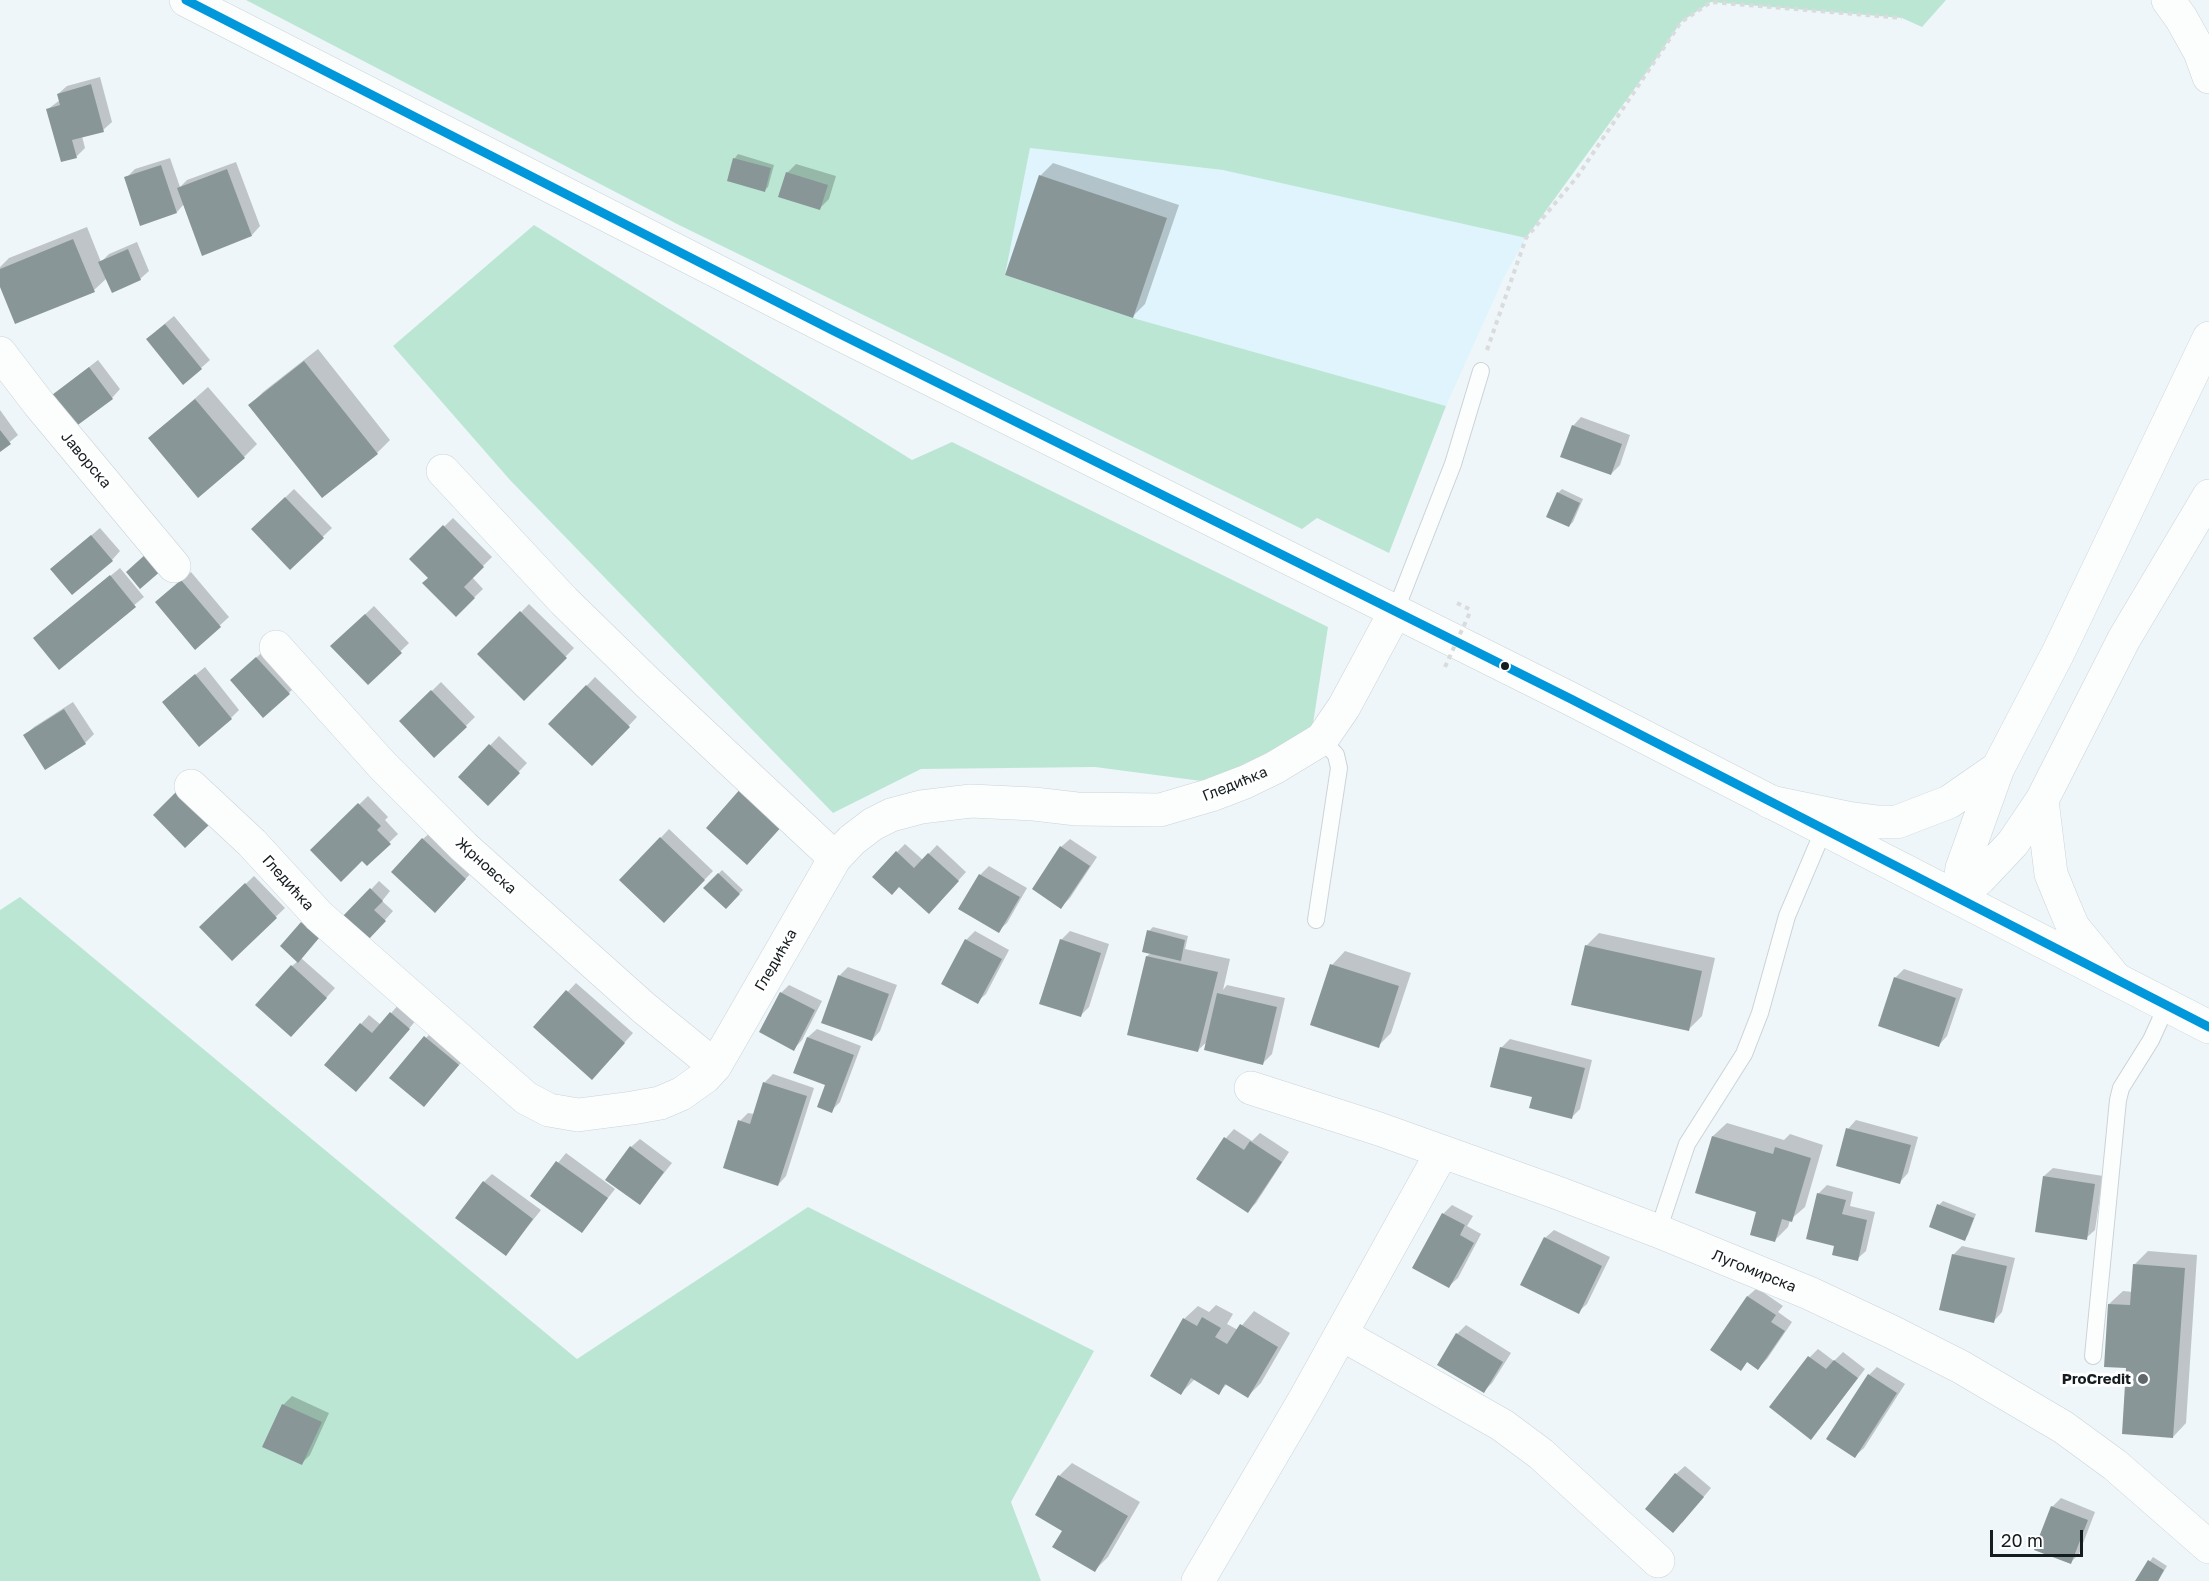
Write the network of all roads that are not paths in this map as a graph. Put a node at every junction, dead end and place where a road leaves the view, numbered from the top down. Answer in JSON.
{"nodes":[{"id":1,"x":186,"y":0,"type":"edge"},
{"id":2,"x":2168,"y":0,"type":"edge"},
{"id":3,"x":2209,"y":77,"type":"edge"},
{"id":4,"x":2209,"y":338,"type":"edge"},
{"id":5,"x":0,"y":353,"type":"edge"},
{"id":6,"x":1481,"y":371,"type":"road end"},
{"id":7,"x":443,"y":471,"type":"dead end"},
{"id":8,"x":2209,"y":496,"type":"edge"},
{"id":9,"x":174,"y":566,"type":"dead end"},
{"id":10,"x":1395,"y":612,"type":"junction"},
{"id":11,"x":276,"y":647,"type":"dead end"},
{"id":12,"x":1322,"y":738,"type":"junction"},
{"id":13,"x":1998,"y":768,"type":"junction"},
{"id":14,"x":191,"y":786,"type":"dead end"},
{"id":15,"x":2042,"y":800,"type":"junction"},
{"id":16,"x":1770,"y":802,"type":"junction"},
{"id":17,"x":1824,"y":829,"type":"junction"},
{"id":18,"x":835,"y":858,"type":"junction"},
{"id":19,"x":1958,"y":897,"type":"junction"},
{"id":20,"x":1316,"y":920,"type":"dead end"},
{"id":21,"x":2115,"y":978,"type":"junction"},
{"id":22,"x":2167,"y":1005,"type":"junction"},
{"id":23,"x":2209,"y":1027,"type":"edge"},
{"id":24,"x":715,"y":1066,"type":"junction"},
{"id":25,"x":1251,"y":1088,"type":"dead end"},
{"id":26,"x":1442,"y":1152,"type":"junction"},
{"id":27,"x":1658,"y":1231,"type":"junction"},
{"id":28,"x":1341,"y":1334,"type":"junction"},
{"id":29,"x":2093,"y":1356,"type":"dead end"},
{"id":30,"x":2209,"y":1547,"type":"edge"},
{"id":31,"x":1658,"y":1561,"type":"dead end"},
{"id":32,"x":1198,"y":1581,"type":"edge"}],
"edges":[{"from":1,"to":10,"type":"main road"},
{"from":2,"to":3,"type":"main road"},
{"from":4,"to":13,"type":"main road"},
{"from":5,"to":9,"type":"main road","name":"Јаворска"},
{"from":6,"to":10,"type":"lane"},
{"from":7,"to":18,"type":"main road"},
{"from":8,"to":15,"type":"main road"},
{"from":10,"to":12,"type":"main road","name":"Гледићка"},
{"from":10,"to":16,"type":"main road"},
{"from":11,"to":24,"type":"main road","name":"Жрновска"},
{"from":12,"to":18,"type":"main road","name":"Гледићка"},
{"from":12,"to":20,"type":"lane"},
{"from":13,"to":16,"type":"main road"},
{"from":13,"to":19,"type":"main road"},
{"from":14,"to":24,"type":"main road","name":"Гледићка"},
{"from":15,"to":19,"type":"main road"},
{"from":15,"to":21,"type":"main road"},
{"from":16,"to":17,"type":"main road"},
{"from":17,"to":19,"type":"main road"},
{"from":17,"to":27,"type":"lane"},
{"from":18,"to":24,"type":"main road","name":"Гледићка"},
{"from":19,"to":21,"type":"main road"},
{"from":21,"to":22,"type":"main road"},
{"from":22,"to":23,"type":"main road"},
{"from":22,"to":29,"type":"lane"},
{"from":25,"to":26,"type":"main road","name":"Лугомирска"},
{"from":26,"to":27,"type":"main road","name":"Лугомирска"},
{"from":26,"to":28,"type":"main road"},
{"from":27,"to":30,"type":"main road","name":"Лугомирска"},
{"from":28,"to":31,"type":"main road"},
{"from":28,"to":32,"type":"main road"}]}
